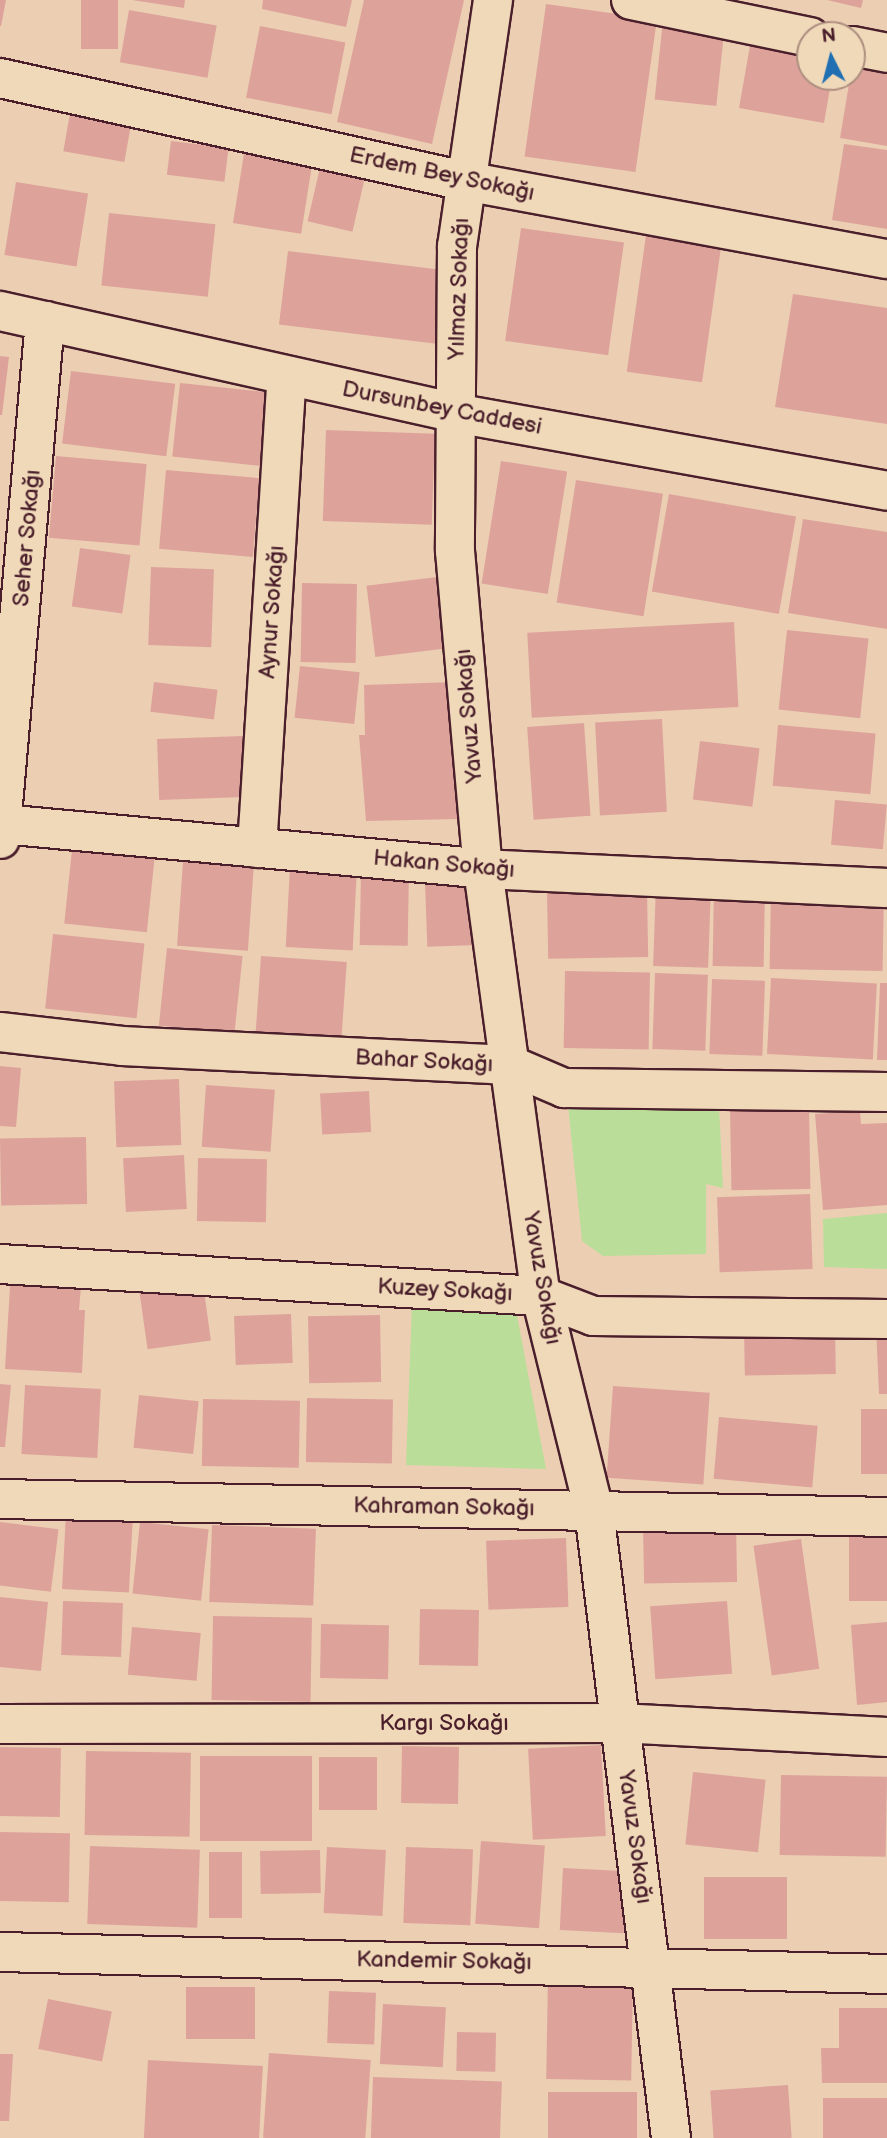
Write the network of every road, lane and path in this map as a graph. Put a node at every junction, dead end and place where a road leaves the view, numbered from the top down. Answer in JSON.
{"nodes":[{"id":1,"x":493,"y":0,"type":"edge"},
{"id":2,"x":631,"y":0,"type":"edge"},
{"id":3,"x":796,"y":34,"type":"edge"},
{"id":4,"x":866,"y":49,"type":"edge"},
{"id":5,"x":887,"y":53,"type":"edge"},
{"id":6,"x":0,"y":78,"type":"edge"},
{"id":7,"x":466,"y":181,"type":"junction"},
{"id":8,"x":887,"y":259,"type":"edge"},
{"id":9,"x":0,"y":311,"type":"edge"},
{"id":10,"x":46,"y":321,"type":"junction"},
{"id":11,"x":287,"y":376,"type":"junction"},
{"id":12,"x":455,"y":413,"type":"junction"},
{"id":13,"x":887,"y":491,"type":"edge"},
{"id":14,"x":1,"y":832,"type":"edge"},
{"id":15,"x":257,"y":848,"type":"junction"},
{"id":16,"x":482,"y":869,"type":"junction"},
{"id":17,"x":887,"y":888,"type":"edge"},
{"id":18,"x":0,"y":1032,"type":"edge"},
{"id":19,"x":510,"y":1065,"type":"junction"},
{"id":20,"x":887,"y":1091,"type":"edge"},
{"id":21,"x":0,"y":1264,"type":"edge"},
{"id":22,"x":541,"y":1296,"type":"junction"},
{"id":23,"x":887,"y":1319,"type":"edge"},
{"id":24,"x":0,"y":1499,"type":"edge"},
{"id":25,"x":594,"y":1510,"type":"junction"},
{"id":26,"x":887,"y":1517,"type":"edge"},
{"id":27,"x":619,"y":1723,"type":"junction"},
{"id":28,"x":0,"y":1724,"type":"edge"},
{"id":29,"x":887,"y":1737,"type":"edge"},
{"id":30,"x":0,"y":1952,"type":"edge"},
{"id":31,"x":653,"y":1966,"type":"junction"},
{"id":32,"x":887,"y":1974,"type":"edge"},
{"id":33,"x":671,"y":2138,"type":"edge"}],
"edges":[{"from":1,"to":7,"type":"street","name":"Yılmaz Sokağı"},
{"from":2,"to":3,"type":"street"},
{"from":4,"to":5,"type":"street"},
{"from":6,"to":7,"type":"street","name":"Erdem Bey Sokağı"},
{"from":7,"to":8,"type":"street","name":"Erdem Bey Sokağı"},
{"from":7,"to":12,"type":"street","name":"Yılmaz Sokağı"},
{"from":9,"to":10,"type":"street","name":"Dursunbey Caddesi"},
{"from":10,"to":11,"type":"street","name":"Dursunbey Caddesi"},
{"from":10,"to":14,"type":"street","name":"Seher Sokağı"},
{"from":11,"to":12,"type":"street","name":"Dursunbey Caddesi"},
{"from":11,"to":15,"type":"street","name":"Aynur Sokağı"},
{"from":12,"to":13,"type":"street","name":"Dursunbey Caddesi"},
{"from":12,"to":16,"type":"street","name":"Yavuz Sokağı"},
{"from":14,"to":15,"type":"street","name":"Hakan Sokağı"},
{"from":15,"to":16,"type":"street","name":"Hakan Sokağı"},
{"from":16,"to":17,"type":"street","name":"Hakan Sokağı"},
{"from":16,"to":19,"type":"street","name":"Yavuz Sokağı"},
{"from":18,"to":19,"type":"street","name":"Bahar Sokağı"},
{"from":19,"to":20,"type":"street","name":"Bahar Sokağı"},
{"from":19,"to":22,"type":"street","name":"Yavuz Sokağı"},
{"from":21,"to":22,"type":"street","name":"Kuzey Sokağı"},
{"from":22,"to":23,"type":"street","name":"Kuzey Sokağı"},
{"from":22,"to":25,"type":"street","name":"Yavuz Sokağı"},
{"from":24,"to":25,"type":"street","name":"Kahraman Sokağı"},
{"from":25,"to":26,"type":"street","name":"Kahraman Sokağı"},
{"from":25,"to":27,"type":"street","name":"Yavuz Sokağı"},
{"from":27,"to":28,"type":"street","name":"Kargı Sokağı"},
{"from":27,"to":29,"type":"street","name":"Kargı Sokağı"},
{"from":27,"to":31,"type":"street","name":"Yavuz Sokağı"},
{"from":30,"to":31,"type":"street","name":"Kandemir Sokağı"},
{"from":31,"to":32,"type":"street","name":"Kandemir Sokağı"},
{"from":31,"to":33,"type":"street","name":"Yavuz Sokağı"}]}
